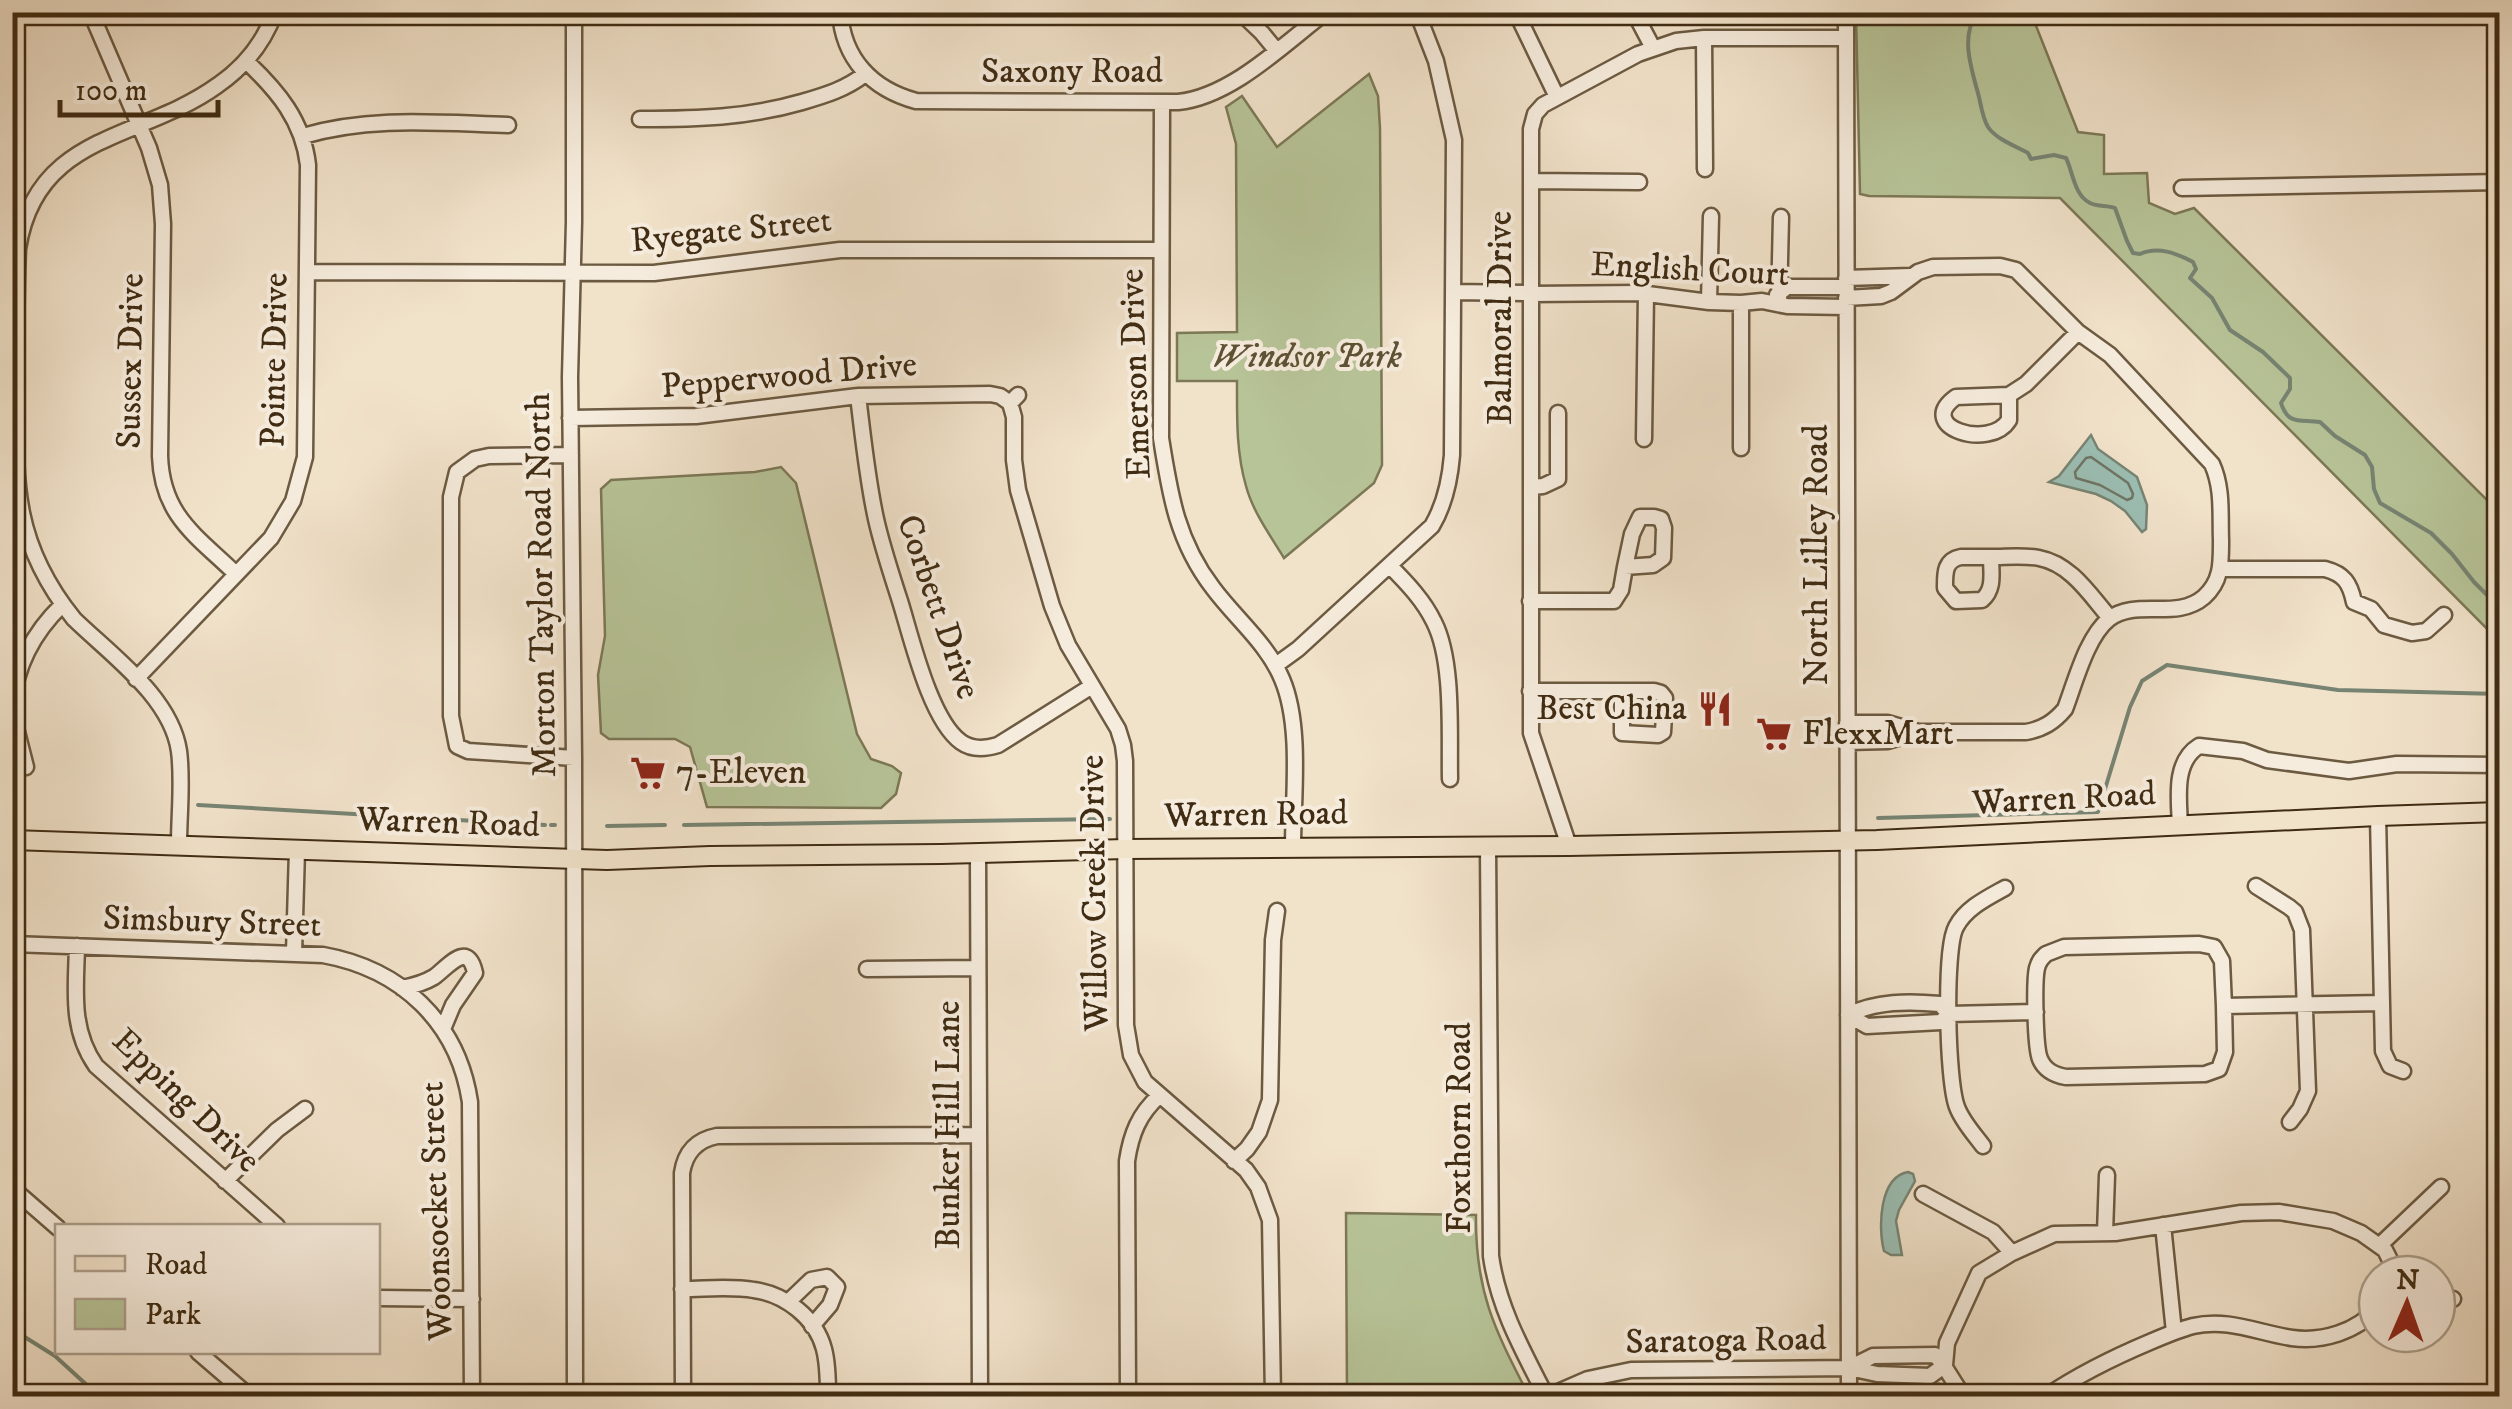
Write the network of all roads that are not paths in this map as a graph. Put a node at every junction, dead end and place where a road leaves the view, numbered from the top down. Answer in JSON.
{"nodes":[{"id":1,"x":275,"y":12,"type":"edge"},
{"id":2,"x":574,"y":12,"type":"edge"},
{"id":3,"x":840,"y":12,"type":"edge"},
{"id":4,"x":1240,"y":12,"type":"edge"},
{"id":5,"x":1326,"y":12,"type":"edge"},
{"id":6,"x":1417,"y":12,"type":"edge"},
{"id":7,"x":1516,"y":12,"type":"edge"},
{"id":8,"x":1634,"y":12,"type":"edge"},
{"id":9,"x":1846,"y":12,"type":"edge"},
{"id":10,"x":94,"y":20,"type":"dead end"},
{"id":11,"x":1704,"y":38,"type":"junction"},
{"id":12,"x":1846,"y":38,"type":"junction"},
{"id":13,"x":1653,"y":48,"type":"junction"},
{"id":14,"x":1276,"y":50,"type":"junction"},
{"id":15,"x":246,"y":61,"type":"junction"},
{"id":16,"x":865,"y":74,"type":"junction"},
{"id":17,"x":1557,"y":97,"type":"junction"},
{"id":18,"x":1162,"y":102,"type":"junction"},
{"id":19,"x":640,"y":118,"type":"dead end"},
{"id":20,"x":138,"y":124,"type":"junction"},
{"id":21,"x":508,"y":125,"type":"dead end"},
{"id":22,"x":303,"y":136,"type":"junction"},
{"id":23,"x":1705,"y":169,"type":"dead end"},
{"id":24,"x":1531,"y":182,"type":"junction"},
{"id":25,"x":1640,"y":182,"type":"dead end"},
{"id":26,"x":2500,"y":182,"type":"edge"},
{"id":27,"x":2182,"y":188,"type":"dead end"},
{"id":28,"x":1711,"y":216,"type":"dead end"},
{"id":29,"x":1781,"y":217,"type":"dead end"},
{"id":30,"x":1162,"y":250,"type":"junction"},
{"id":31,"x":307,"y":272,"type":"junction"},
{"id":32,"x":573,"y":272,"type":"junction"},
{"id":33,"x":15,"y":279,"type":"edge"},
{"id":34,"x":1454,"y":292,"type":"junction"},
{"id":35,"x":1846,"y":292,"type":"junction"},
{"id":36,"x":1646,"y":293,"type":"junction"},
{"id":37,"x":1528,"y":294,"type":"junction"},
{"id":38,"x":1779,"y":299,"type":"junction"},
{"id":39,"x":1709,"y":302,"type":"junction"},
{"id":40,"x":1741,"y":303,"type":"junction"},
{"id":41,"x":2078,"y":332,"type":"junction"},
{"id":42,"x":2009,"y":395,"type":"junction"},
{"id":43,"x":858,"y":396,"type":"junction"},
{"id":44,"x":1014,"y":399,"type":"joint"},
{"id":45,"x":1558,"y":413,"type":"dead end"},
{"id":46,"x":570,"y":418,"type":"junction"},
{"id":47,"x":1644,"y":439,"type":"dead end"},
{"id":48,"x":1740,"y":448,"type":"dead end"},
{"id":49,"x":571,"y":455,"type":"junction"},
{"id":50,"x":1531,"y":487,"type":"junction"},
{"id":51,"x":1992,"y":557,"type":"dead end"},
{"id":52,"x":1390,"y":566,"type":"junction"},
{"id":53,"x":1625,"y":566,"type":"dead end"},
{"id":54,"x":2222,"y":569,"type":"junction"},
{"id":55,"x":236,"y":574,"type":"junction"},
{"id":56,"x":1530,"y":601,"type":"junction"},
{"id":57,"x":62,"y":605,"type":"junction"},
{"id":58,"x":2444,"y":615,"type":"dead end"},
{"id":59,"x":2110,"y":618,"type":"junction"},
{"id":60,"x":1276,"y":665,"type":"junction"},
{"id":61,"x":136,"y":680,"type":"junction"},
{"id":62,"x":1092,"y":686,"type":"junction"},
{"id":63,"x":1530,"y":690,"type":"junction"},
{"id":64,"x":1622,"y":691,"type":"dead end"},
{"id":65,"x":12,"y":709,"type":"edge"},
{"id":66,"x":1847,"y":723,"type":"junction"},
{"id":67,"x":1920,"y":732,"type":"junction"},
{"id":68,"x":1847,"y":742,"type":"junction"},
{"id":69,"x":574,"y":758,"type":"junction"},
{"id":70,"x":2500,"y":765,"type":"edge"},
{"id":71,"x":26,"y":767,"type":"dead end"},
{"id":72,"x":1450,"y":779,"type":"dead end"},
{"id":73,"x":2500,"y":812,"type":"edge"},
{"id":74,"x":2378,"y":816,"type":"junction"},
{"id":75,"x":2180,"y":826,"type":"junction"},
{"id":76,"x":12,"y":840,"type":"edge"},
{"id":77,"x":1848,"y":841,"type":"junction"},
{"id":78,"x":179,"y":844,"type":"junction"},
{"id":79,"x":1488,"y":846,"type":"junction"},
{"id":80,"x":1569,"y":846,"type":"junction"},
{"id":81,"x":1293,"y":847,"type":"junction"},
{"id":82,"x":1125,"y":849,"type":"junction"},
{"id":83,"x":297,"y":850,"type":"junction"},
{"id":84,"x":978,"y":853,"type":"junction"},
{"id":85,"x":574,"y":860,"type":"junction"},
{"id":86,"x":2256,"y":886,"type":"dead end"},
{"id":87,"x":2004,"y":888,"type":"dead end"},
{"id":88,"x":1277,"y":910,"type":"dead end"},
{"id":89,"x":12,"y":944,"type":"edge"},
{"id":90,"x":77,"y":946,"type":"junction"},
{"id":91,"x":294,"y":953,"type":"junction"},
{"id":92,"x":867,"y":968,"type":"dead end"},
{"id":93,"x":978,"y":968,"type":"junction"},
{"id":94,"x":402,"y":988,"type":"junction"},
{"id":95,"x":2382,"y":1003,"type":"junction"},
{"id":96,"x":2306,"y":1005,"type":"junction"},
{"id":97,"x":2224,"y":1006,"type":"junction"},
{"id":98,"x":2036,"y":1012,"type":"junction"},
{"id":99,"x":1948,"y":1014,"type":"junction"},
{"id":100,"x":1848,"y":1015,"type":"junction"},
{"id":101,"x":443,"y":1029,"type":"junction"},
{"id":102,"x":2403,"y":1071,"type":"dead end"},
{"id":103,"x":1159,"y":1096,"type":"junction"},
{"id":104,"x":305,"y":1109,"type":"dead end"},
{"id":105,"x":2290,"y":1122,"type":"dead end"},
{"id":106,"x":979,"y":1135,"type":"junction"},
{"id":107,"x":1983,"y":1146,"type":"dead end"},
{"id":108,"x":1234,"y":1160,"type":"junction"},
{"id":109,"x":2106,"y":1175,"type":"dead end"},
{"id":110,"x":225,"y":1181,"type":"junction"},
{"id":111,"x":2442,"y":1187,"type":"dead end"},
{"id":112,"x":12,"y":1188,"type":"edge"},
{"id":113,"x":1923,"y":1194,"type":"dead end"},
{"id":114,"x":275,"y":1224,"type":"edge"},
{"id":115,"x":55,"y":1225,"type":"edge"},
{"id":116,"x":2163,"y":1226,"type":"junction"},
{"id":117,"x":2105,"y":1233,"type":"junction"},
{"id":118,"x":2380,"y":1245,"type":"junction"},
{"id":119,"x":2012,"y":1253,"type":"junction"},
{"id":120,"x":2387,"y":1254,"type":"edge"},
{"id":121,"x":682,"y":1289,"type":"junction"},
{"id":122,"x":380,"y":1298,"type":"edge"},
{"id":123,"x":472,"y":1300,"type":"junction"},
{"id":124,"x":788,"y":1302,"type":"junction"},
{"id":125,"x":2357,"y":1325,"type":"edge"},
{"id":126,"x":812,"y":1326,"type":"junction"},
{"id":127,"x":2174,"y":1332,"type":"junction"},
{"id":128,"x":200,"y":1354,"type":"edge"},
{"id":129,"x":1946,"y":1366,"type":"junction"},
{"id":130,"x":1849,"y":1368,"type":"junction"},
{"id":131,"x":250,"y":1396,"type":"edge"},
{"id":132,"x":472,"y":1396,"type":"edge"},
{"id":133,"x":575,"y":1396,"type":"edge"},
{"id":134,"x":683,"y":1396,"type":"edge"},
{"id":135,"x":828,"y":1396,"type":"edge"},
{"id":136,"x":980,"y":1396,"type":"edge"},
{"id":137,"x":1128,"y":1396,"type":"edge"},
{"id":138,"x":1273,"y":1396,"type":"edge"},
{"id":139,"x":1548,"y":1396,"type":"edge"},
{"id":140,"x":1849,"y":1396,"type":"edge"},
{"id":141,"x":1964,"y":1396,"type":"edge"},
{"id":142,"x":2047,"y":1396,"type":"edge"}],
"edges":[{"from":1,"to":15,"type":"street"},
{"from":2,"to":32,"type":"street","name":"Morton Taylor Road North"},
{"from":3,"to":16,"type":"street"},
{"from":4,"to":14,"type":"street"},
{"from":5,"to":14,"type":"street","name":"Saxony Road"},
{"from":6,"to":34,"type":"street"},
{"from":7,"to":17,"type":"street"},
{"from":8,"to":13,"type":"street"},
{"from":9,"to":12,"type":"street","name":"North Lilley Road"},
{"from":10,"to":20,"type":"street","name":"Sussex Drive"},
{"from":11,"to":12,"type":"street","name":"Balmoral Drive"},
{"from":11,"to":13,"type":"street","name":"Balmoral Drive"},
{"from":11,"to":23,"type":"street"},
{"from":12,"to":35,"type":"street","name":"North Lilley Road"},
{"from":13,"to":17,"type":"street","name":"Balmoral Drive"},
{"from":14,"to":18,"type":"street","name":"Saxony Road"},
{"from":15,"to":20,"type":"street"},
{"from":15,"to":22,"type":"street","name":"Pointe Drive"},
{"from":16,"to":18,"type":"street","name":"Saxony Road"},
{"from":16,"to":19,"type":"street"},
{"from":17,"to":24,"type":"street","name":"Balmoral Drive"},
{"from":18,"to":30,"type":"street","name":"Emerson Drive"},
{"from":20,"to":33,"type":"street"},
{"from":20,"to":55,"type":"street","name":"Sussex Drive"},
{"from":21,"to":22,"type":"street"},
{"from":22,"to":31,"type":"street","name":"Pointe Drive"},
{"from":24,"to":25,"type":"street"},
{"from":24,"to":37,"type":"street","name":"Balmoral Drive"},
{"from":26,"to":27,"type":"street"},
{"from":28,"to":39,"type":"street"},
{"from":29,"to":38,"type":"street"},
{"from":30,"to":32,"type":"street","name":"Ryegate Street"},
{"from":30,"to":60,"type":"street","name":"Emerson Drive"},
{"from":31,"to":32,"type":"street","name":"Ryegate Street"},
{"from":31,"to":55,"type":"street","name":"Pointe Drive"},
{"from":32,"to":46,"type":"street","name":"Morton Taylor Road North"},
{"from":33,"to":57,"type":"street"},
{"from":34,"to":37,"type":"street","name":"English Court"},
{"from":34,"to":52,"type":"street"},
{"from":35,"to":38,"type":"street","name":"English Court"},
{"from":35,"to":41,"type":"street","name":"English Court"},
{"from":35,"to":66,"type":"street","name":"North Lilley Road"},
{"from":36,"to":37,"type":"street","name":"English Court"},
{"from":36,"to":39,"type":"street","name":"English Court"},
{"from":36,"to":47,"type":"street"},
{"from":37,"to":50,"type":"street","name":"Balmoral Drive"},
{"from":38,"to":40,"type":"street","name":"English Court"},
{"from":39,"to":40,"type":"street","name":"English Court"},
{"from":40,"to":48,"type":"street"},
{"from":41,"to":42,"type":"street"},
{"from":41,"to":54,"type":"street","name":"English Court"},
{"from":42,"to":42,"type":"street"},
{"from":43,"to":44,"type":"street","name":"Pepperwood Drive"},
{"from":43,"to":46,"type":"street","name":"Pepperwood Drive"},
{"from":43,"to":62,"type":"street","name":"Corbett Drive"},
{"from":44,"to":62,"type":"street","name":"Willow Creek Drive"},
{"from":45,"to":50,"type":"street"},
{"from":46,"to":49,"type":"street","name":"Morton Taylor Road North"},
{"from":49,"to":69,"type":"street","name":"Morton Taylor Road North"},
{"from":49,"to":69,"type":"street"},
{"from":50,"to":56,"type":"street","name":"Balmoral Drive"},
{"from":51,"to":59,"type":"street"},
{"from":52,"to":60,"type":"street"},
{"from":52,"to":72,"type":"street"},
{"from":53,"to":56,"type":"street"},
{"from":54,"to":58,"type":"street"},
{"from":54,"to":59,"type":"street"},
{"from":55,"to":61,"type":"street","name":"Pointe Drive"},
{"from":56,"to":63,"type":"street","name":"Balmoral Drive"},
{"from":57,"to":61,"type":"street"},
{"from":57,"to":65,"type":"street"},
{"from":59,"to":67,"type":"street"},
{"from":60,"to":81,"type":"street","name":"Emerson Drive"},
{"from":61,"to":78,"type":"street"},
{"from":62,"to":82,"type":"street","name":"Willow Creek Drive"},
{"from":63,"to":64,"type":"street"},
{"from":63,"to":80,"type":"street","name":"Balmoral Drive"},
{"from":65,"to":71,"type":"street"},
{"from":66,"to":67,"type":"street"},
{"from":66,"to":68,"type":"street","name":"North Lilley Road"},
{"from":67,"to":68,"type":"street"},
{"from":68,"to":77,"type":"street","name":"North Lilley Road"},
{"from":69,"to":85,"type":"street","name":"Morton Taylor Road North"},
{"from":70,"to":75,"type":"street"},
{"from":73,"to":74,"type":"main road","name":"Warren Road"},
{"from":74,"to":75,"type":"main road","name":"Warren Road"},
{"from":74,"to":95,"type":"street"},
{"from":75,"to":77,"type":"main road","name":"Warren Road"},
{"from":76,"to":78,"type":"main road","name":"Warren Road"},
{"from":77,"to":80,"type":"main road","name":"Warren Road"},
{"from":77,"to":100,"type":"street","name":"North Lilley Road"},
{"from":78,"to":83,"type":"main road","name":"Warren Road"},
{"from":79,"to":80,"type":"main road","name":"Warren Road"},
{"from":79,"to":81,"type":"main road","name":"Warren Road"},
{"from":79,"to":139,"type":"street","name":"Foxthorn Road"},
{"from":81,"to":82,"type":"main road","name":"Warren Road"},
{"from":82,"to":84,"type":"main road","name":"Warren Road"},
{"from":82,"to":103,"type":"street","name":"Willow Creek Drive"},
{"from":83,"to":85,"type":"main road","name":"Warren Road"},
{"from":83,"to":91,"type":"street"},
{"from":84,"to":85,"type":"main road","name":"Warren Road"},
{"from":84,"to":93,"type":"street","name":"Bunker Hill Lane"},
{"from":85,"to":133,"type":"street","name":"Morton Taylor Road North"},
{"from":86,"to":96,"type":"street"},
{"from":87,"to":99,"type":"street"},
{"from":88,"to":108,"type":"street"},
{"from":89,"to":90,"type":"street","name":"Simsbury Street"},
{"from":90,"to":91,"type":"street","name":"Simsbury Street"},
{"from":90,"to":110,"type":"street","name":"Epping Drive"},
{"from":91,"to":94,"type":"street","name":"Simsbury Street"},
{"from":92,"to":93,"type":"street"},
{"from":93,"to":106,"type":"street","name":"Bunker Hill Lane"},
{"from":94,"to":101,"type":"street","name":"Simsbury Street"},
{"from":94,"to":101,"type":"street"},
{"from":95,"to":96,"type":"street"},
{"from":95,"to":102,"type":"street"},
{"from":96,"to":97,"type":"street"},
{"from":96,"to":105,"type":"street"},
{"from":97,"to":98,"type":"street"},
{"from":97,"to":98,"type":"street"},
{"from":98,"to":99,"type":"street"},
{"from":99,"to":100,"type":"street"},
{"from":99,"to":107,"type":"street"},
{"from":100,"to":130,"type":"street","name":"North Lilley Road"},
{"from":101,"to":123,"type":"street","name":"Woonsocket Street"},
{"from":103,"to":108,"type":"street","name":"Willow Creek Drive"},
{"from":103,"to":137,"type":"street"},
{"from":104,"to":110,"type":"street"},
{"from":106,"to":121,"type":"street"},
{"from":106,"to":136,"type":"street","name":"Bunker Hill Lane"},
{"from":108,"to":138,"type":"street","name":"Willow Creek Drive"},
{"from":109,"to":117,"type":"street"},
{"from":110,"to":114,"type":"street","name":"Epping Drive"},
{"from":111,"to":118,"type":"street"},
{"from":112,"to":115,"type":"street"},
{"from":113,"to":119,"type":"street"},
{"from":116,"to":117,"type":"street"},
{"from":116,"to":118,"type":"street"},
{"from":116,"to":127,"type":"street"},
{"from":117,"to":119,"type":"street"},
{"from":118,"to":120,"type":"street"},
{"from":119,"to":129,"type":"street"},
{"from":121,"to":124,"type":"street"},
{"from":121,"to":134,"type":"street"},
{"from":122,"to":123,"type":"street"},
{"from":123,"to":132,"type":"street","name":"Woonsocket Street"},
{"from":124,"to":126,"type":"street"},
{"from":124,"to":126,"type":"street"},
{"from":125,"to":127,"type":"street"},
{"from":126,"to":135,"type":"street"},
{"from":127,"to":142,"type":"street"},
{"from":128,"to":131,"type":"street"},
{"from":129,"to":130,"type":"street","name":"Saratoga Road"},
{"from":129,"to":141,"type":"street"},
{"from":130,"to":139,"type":"street","name":"Saratoga Road"},
{"from":130,"to":140,"type":"street","name":"North Lilley Road"}]}
